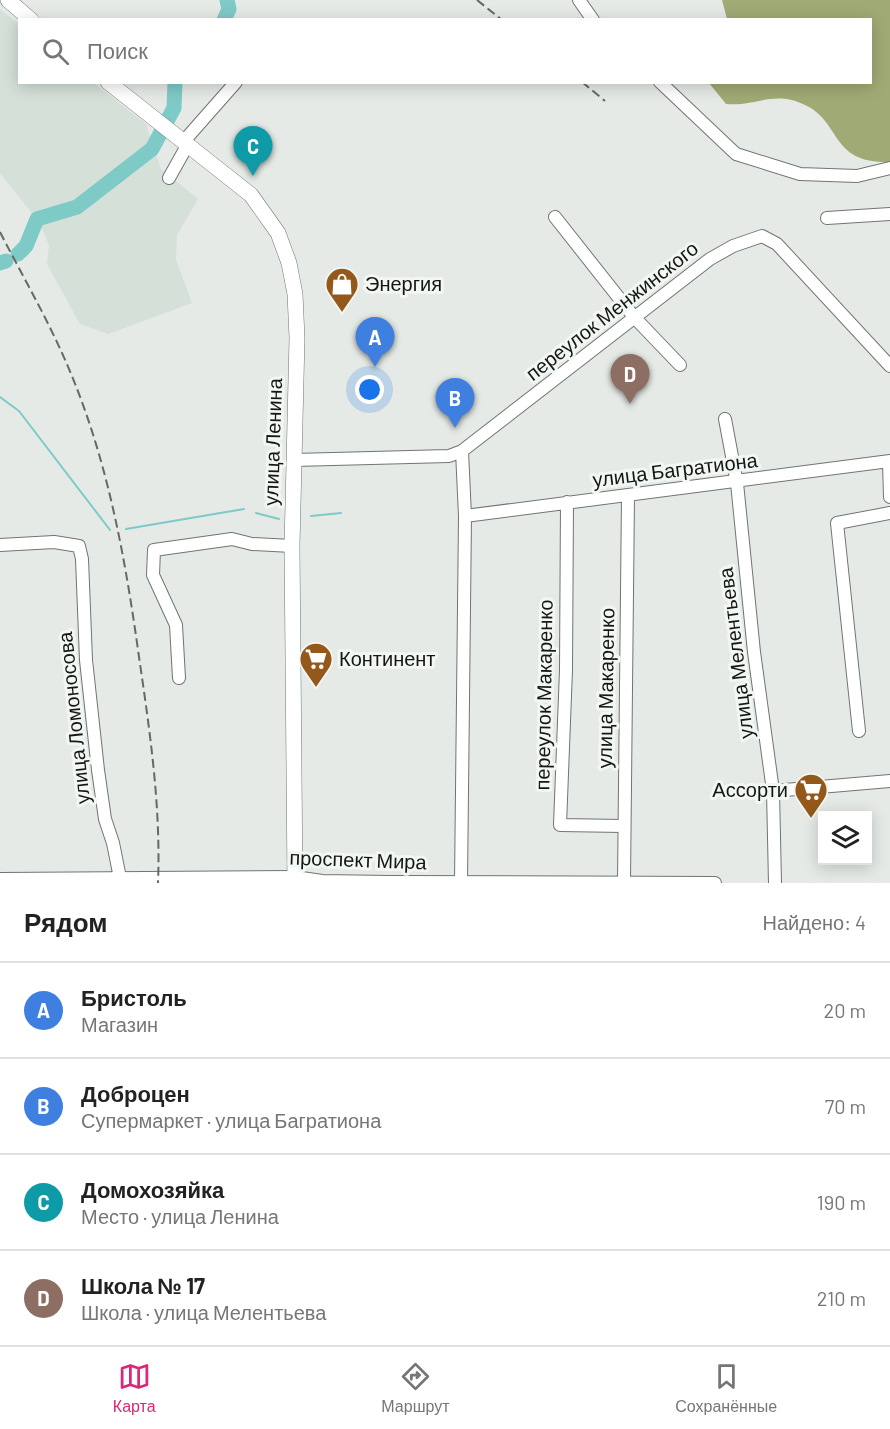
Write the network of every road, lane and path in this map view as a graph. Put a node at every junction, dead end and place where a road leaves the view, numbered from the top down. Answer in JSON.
{"nodes":[{"id":1,"x":8,"y":0,"type":"edge"},
{"id":2,"x":579,"y":0,"type":"edge"},
{"id":3,"x":29,"y":18,"type":"edge"},
{"id":4,"x":592,"y":18,"type":"edge"},
{"id":5,"x":111,"y":84,"type":"edge"},
{"id":6,"x":234,"y":84,"type":"edge"},
{"id":7,"x":662,"y":84,"type":"edge"},
{"id":8,"x":182,"y":139,"type":"junction"},
{"id":9,"x":890,"y":168,"type":"edge"},
{"id":10,"x":169,"y":178,"type":"dead end"},
{"id":11,"x":890,"y":214,"type":"edge"},
{"id":12,"x":555,"y":217,"type":"dead end"},
{"id":13,"x":827,"y":218,"type":"dead end"},
{"id":14,"x":634,"y":317,"type":"junction"},
{"id":15,"x":680,"y":365,"type":"dead end"},
{"id":16,"x":890,"y":366,"type":"edge"},
{"id":17,"x":725,"y":418,"type":"dead end"},
{"id":18,"x":462,"y":451,"type":"junction"},
{"id":19,"x":294,"y":460,"type":"junction"},
{"id":20,"x":889,"y":461,"type":"edge"},
{"id":21,"x":736,"y":483,"type":"junction"},
{"id":22,"x":628,"y":496,"type":"junction"},
{"id":23,"x":890,"y":497,"type":"edge"},
{"id":24,"x":567,"y":502,"type":"junction"},
{"id":25,"x":890,"y":513,"type":"edge"},
{"id":26,"x":465,"y":516,"type":"junction"},
{"id":27,"x":0,"y":545,"type":"edge"},
{"id":28,"x":292,"y":546,"type":"junction"},
{"id":29,"x":179,"y":678,"type":"dead end"},
{"id":30,"x":859,"y":730,"type":"dead end"},
{"id":31,"x":890,"y":782,"type":"edge"},
{"id":32,"x":773,"y":791,"type":"junction"},
{"id":33,"x":624,"y":826,"type":"junction"},
{"id":34,"x":0,"y":878,"type":"edge"},
{"id":35,"x":295,"y":880,"type":"edge"},
{"id":36,"x":120,"y":881,"type":"edge"},
{"id":37,"x":624,"y":881,"type":"junction"},
{"id":38,"x":461,"y":882,"type":"edge"},
{"id":39,"x":562,"y":882,"type":"edge"},
{"id":40,"x":716,"y":883,"type":"edge"},
{"id":41,"x":775,"y":883,"type":"edge"}],
"edges":[{"from":1,"to":3,"type":"main road"},
{"from":2,"to":4,"type":"street"},
{"from":5,"to":8,"type":"main road","name":"улица Ленина"},
{"from":6,"to":8,"type":"street"},
{"from":7,"to":9,"type":"street"},
{"from":8,"to":10,"type":"street"},
{"from":8,"to":19,"type":"main road","name":"улица Ленина"},
{"from":11,"to":13,"type":"street"},
{"from":12,"to":14,"type":"street"},
{"from":14,"to":15,"type":"street"},
{"from":14,"to":16,"type":"street","name":"переулок Менжинского"},
{"from":14,"to":18,"type":"street","name":"переулок Менжинского"},
{"from":17,"to":21,"type":"street","name":"улица Мелентьева"},
{"from":18,"to":19,"type":"street"},
{"from":18,"to":26,"type":"street"},
{"from":19,"to":28,"type":"main road","name":"улица Ленина"},
{"from":20,"to":21,"type":"street","name":"улица Багратиона"},
{"from":20,"to":23,"type":"street"},
{"from":21,"to":22,"type":"street","name":"улица Багратиона"},
{"from":21,"to":32,"type":"street","name":"улица Мелентьева"},
{"from":22,"to":24,"type":"street","name":"улица Багратиона"},
{"from":22,"to":33,"type":"street","name":"улица Макаренко"},
{"from":24,"to":26,"type":"street","name":"улица Багратиона"},
{"from":24,"to":33,"type":"street","name":"переулок Макаренко"},
{"from":25,"to":30,"type":"street"},
{"from":26,"to":38,"type":"street"},
{"from":27,"to":36,"type":"street","name":"улица Ломоносова"},
{"from":28,"to":29,"type":"street"},
{"from":28,"to":35,"type":"main road","name":"улица Ленина"},
{"from":31,"to":32,"type":"street"},
{"from":32,"to":41,"type":"street","name":"улица Мелентьева"},
{"from":33,"to":37,"type":"street","name":"улица Макаренко"},
{"from":34,"to":36,"type":"street","name":"проспект Мира"},
{"from":35,"to":36,"type":"street","name":"проспект Мира"},
{"from":35,"to":38,"type":"street","name":"проспект Мира"},
{"from":37,"to":39,"type":"street","name":"проспект Мира"},
{"from":37,"to":40,"type":"street","name":"проспект Мира"},
{"from":38,"to":39,"type":"street","name":"проспект Мира"}]}
